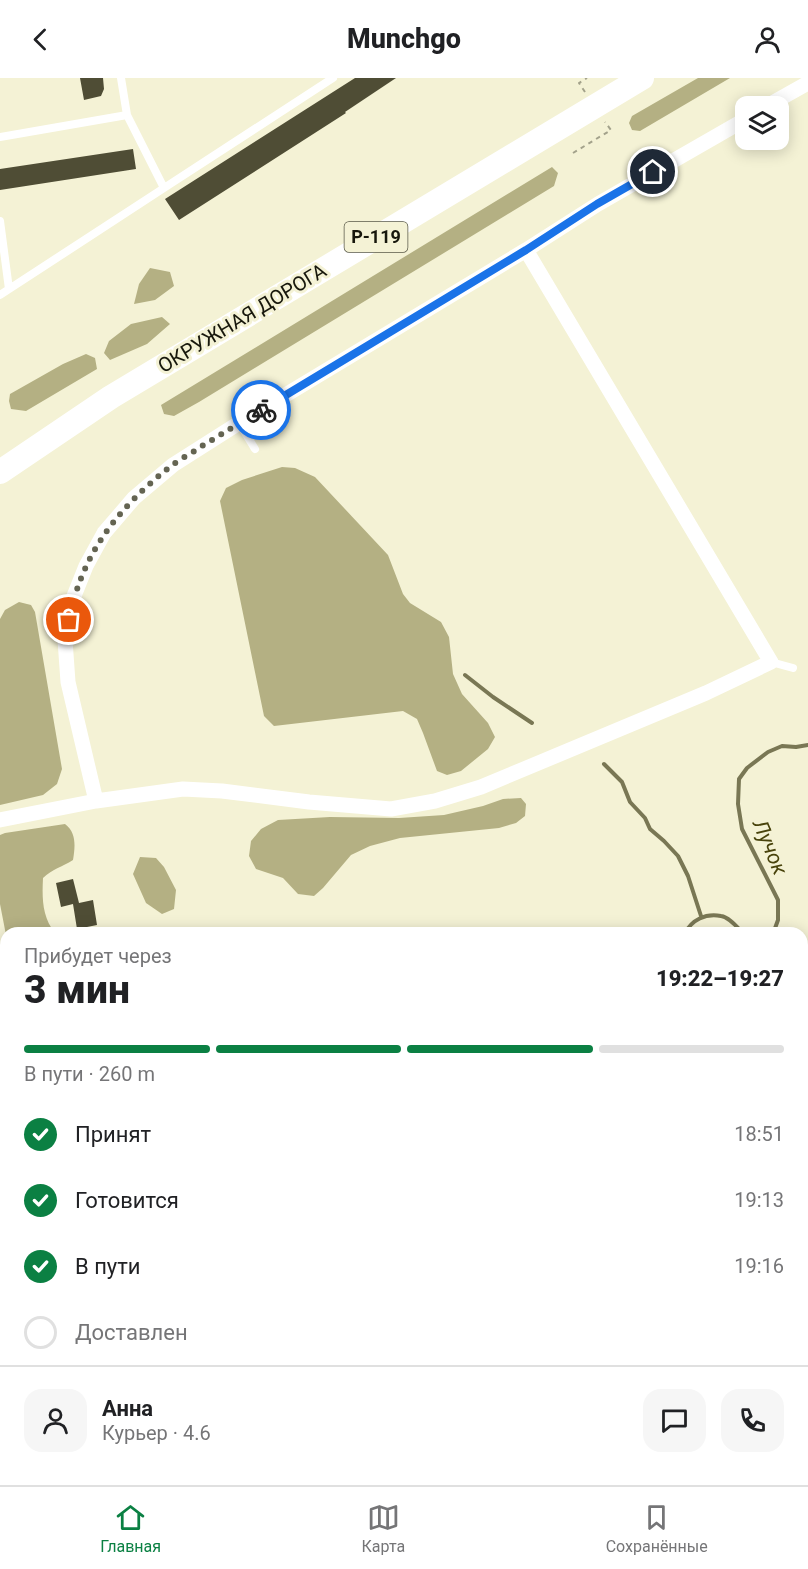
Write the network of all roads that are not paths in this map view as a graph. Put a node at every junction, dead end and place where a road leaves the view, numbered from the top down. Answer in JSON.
{"nodes":[{"id":1,"x":121,"y":78,"type":"edge"},
{"id":2,"x":333,"y":78,"type":"edge"},
{"id":3,"x":642,"y":78,"type":"edge"},
{"id":4,"x":808,"y":83,"type":"edge"},
{"id":5,"x":785,"y":96,"type":"edge"},
{"id":6,"x":127,"y":115,"type":"junction"},
{"id":7,"x":735,"y":125,"type":"edge"},
{"id":8,"x":0,"y":136,"type":"edge"},
{"id":9,"x":164,"y":188,"type":"junction"},
{"id":10,"x":0,"y":221,"type":"edge"},
{"id":11,"x":526,"y":250,"type":"junction"},
{"id":12,"x":9,"y":289,"type":"junction"},
{"id":13,"x":0,"y":295,"type":"edge"},
{"id":14,"x":239,"y":423,"type":"junction"},
{"id":15,"x":255,"y":450,"type":"dead end"},
{"id":16,"x":0,"y":472,"type":"edge"},
{"id":17,"x":771,"y":662,"type":"junction"},
{"id":18,"x":793,"y":668,"type":"dead end"},
{"id":19,"x":96,"y":801,"type":"junction"},
{"id":20,"x":0,"y":820,"type":"edge"}],
"edges":[{"from":1,"to":6,"type":"lane"},
{"from":2,"to":9,"type":"lane"},
{"from":3,"to":16,"type":"highway","name":"ОКРУЖНАЯ ДОРОГА","number":"Р-119"},
{"from":4,"to":5,"type":"street"},
{"from":6,"to":8,"type":"lane"},
{"from":6,"to":9,"type":"lane"},
{"from":7,"to":11,"type":"street"},
{"from":9,"to":12,"type":"lane"},
{"from":10,"to":12,"type":"lane"},
{"from":11,"to":14,"type":"street"},
{"from":11,"to":17,"type":"street"},
{"from":12,"to":13,"type":"lane"},
{"from":14,"to":15,"type":"lane"},
{"from":14,"to":19,"type":"street"},
{"from":17,"to":18,"type":"lane"},
{"from":17,"to":19,"type":"street"},
{"from":19,"to":20,"type":"street"}]}
